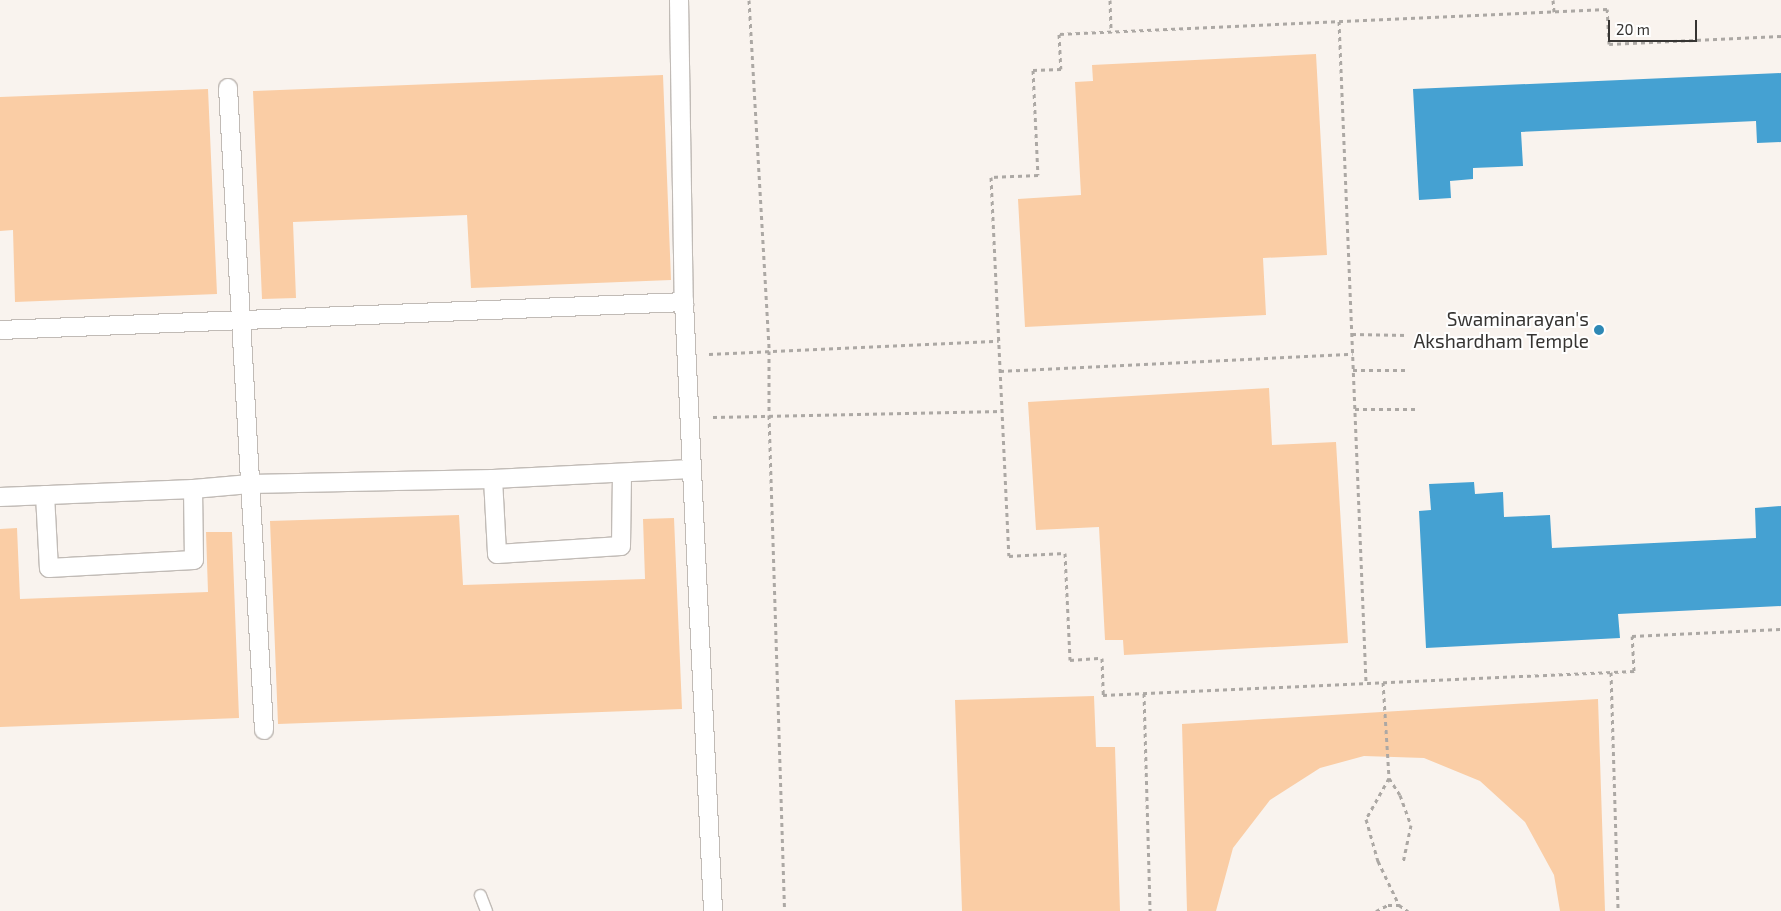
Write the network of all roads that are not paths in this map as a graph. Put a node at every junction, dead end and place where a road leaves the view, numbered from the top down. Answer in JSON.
{"nodes":[{"id":1,"x":679,"y":0,"type":"edge"},
{"id":2,"x":228,"y":88,"type":"dead end"},
{"id":3,"x":684,"y":302,"type":"junction"},
{"id":4,"x":241,"y":320,"type":"junction"},
{"id":5,"x":0,"y":330,"type":"edge"},
{"id":6,"x":691,"y":469,"type":"junction"},
{"id":7,"x":622,"y":474,"type":"junction"},
{"id":8,"x":493,"y":479,"type":"junction"},
{"id":9,"x":250,"y":484,"type":"junction"},
{"id":10,"x":193,"y":489,"type":"junction"},
{"id":11,"x":45,"y":495,"type":"junction"},
{"id":12,"x":0,"y":497,"type":"edge"},
{"id":13,"x":264,"y":730,"type":"dead end"},
{"id":14,"x":480,"y":895,"type":"dead end"},
{"id":15,"x":486,"y":911,"type":"edge"},
{"id":16,"x":713,"y":911,"type":"edge"}],
"edges":[{"from":1,"to":3,"type":"street"},
{"from":2,"to":4,"type":"street"},
{"from":3,"to":4,"type":"street"},
{"from":3,"to":6,"type":"street"},
{"from":4,"to":5,"type":"street"},
{"from":4,"to":9,"type":"street"},
{"from":6,"to":7,"type":"street"},
{"from":6,"to":16,"type":"street"},
{"from":7,"to":8,"type":"street"},
{"from":7,"to":8,"type":"street"},
{"from":8,"to":9,"type":"street"},
{"from":9,"to":10,"type":"street"},
{"from":9,"to":13,"type":"street"},
{"from":10,"to":11,"type":"street"},
{"from":10,"to":11,"type":"street"},
{"from":11,"to":12,"type":"street"},
{"from":14,"to":15,"type":"lane"}]}
